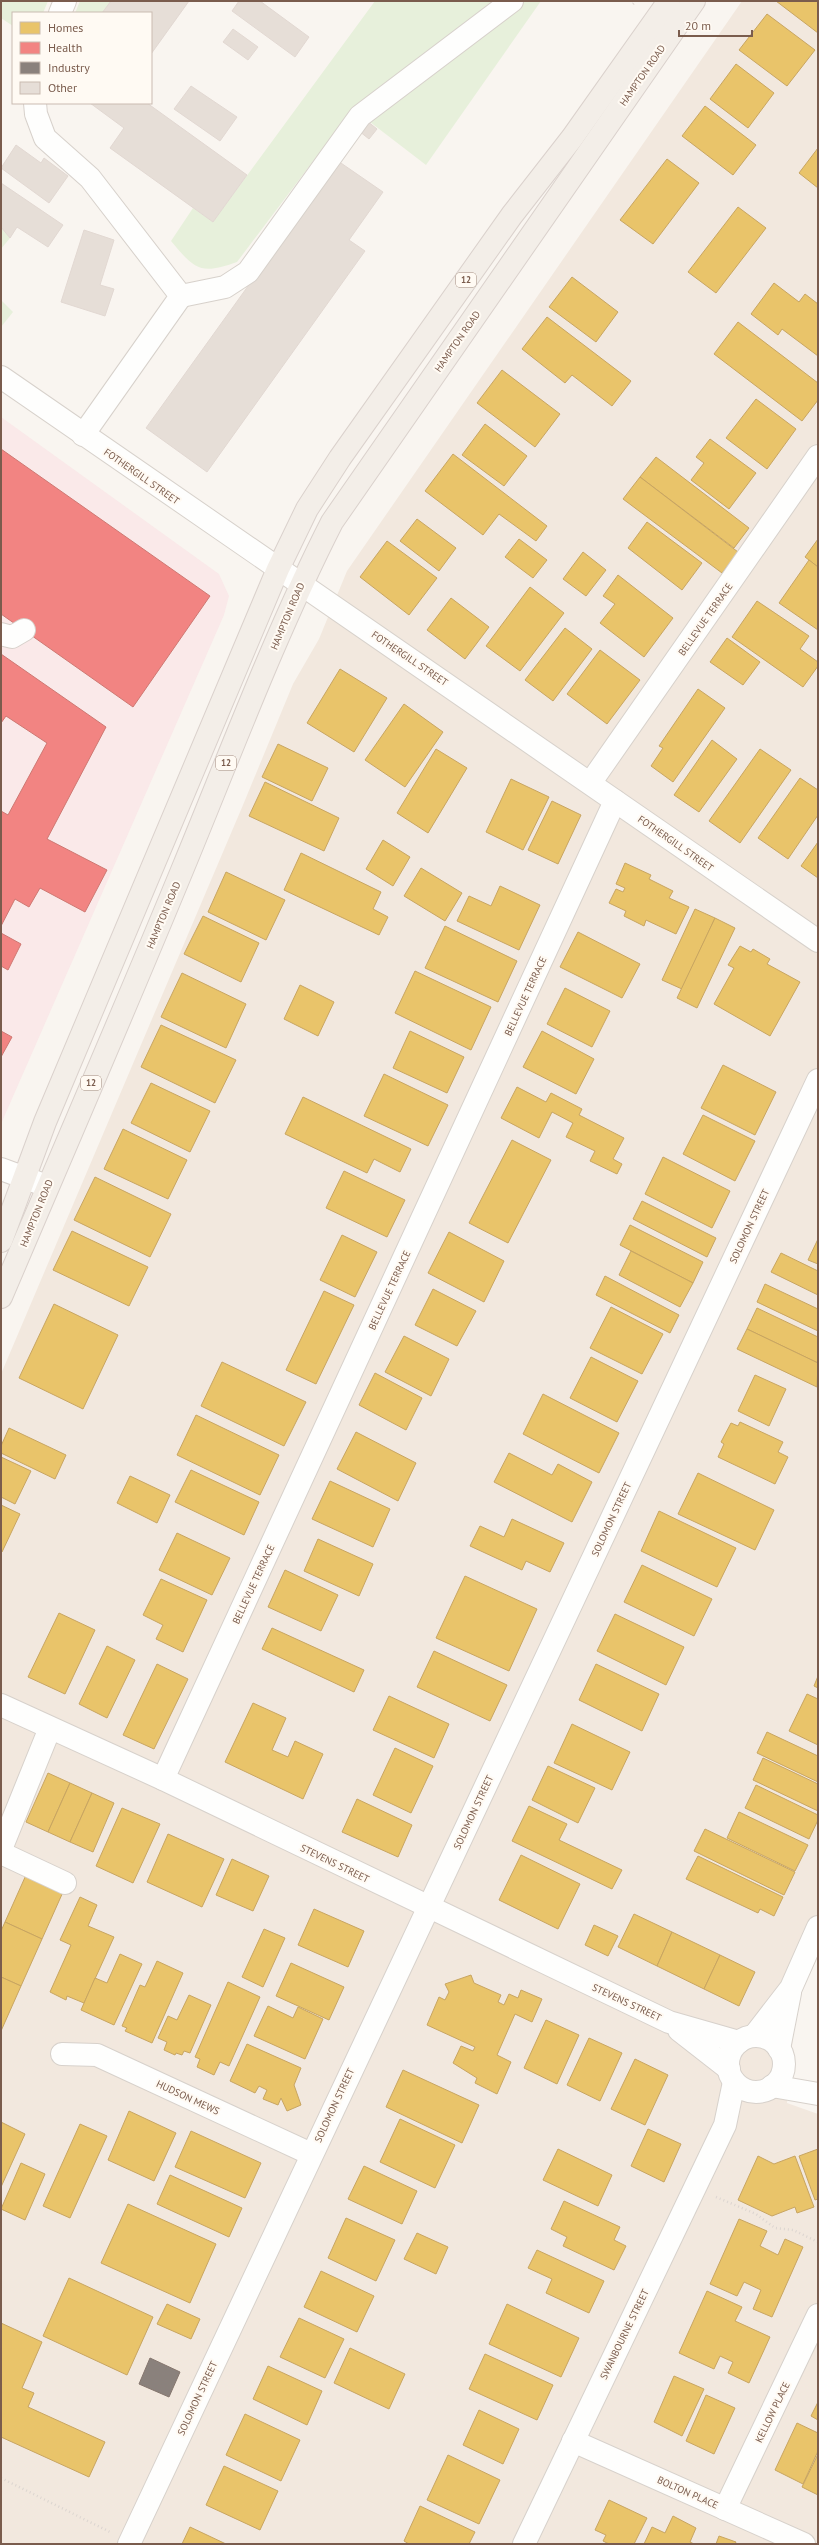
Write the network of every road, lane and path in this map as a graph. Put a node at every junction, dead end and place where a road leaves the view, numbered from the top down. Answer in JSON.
{"nodes":[{"id":1,"x":65,"y":1,"type":"edge"},
{"id":2,"x":512,"y":1,"type":"edge"},
{"id":3,"x":636,"y":1,"type":"edge"},
{"id":4,"x":669,"y":1,"type":"edge"},
{"id":5,"x":694,"y":1,"type":"edge"},
{"id":6,"x":634,"y":4,"type":"dead end"},
{"id":7,"x":60,"y":12,"type":"edge"},
{"id":8,"x":35,"y":104,"type":"edge"},
{"id":9,"x":181,"y":296,"type":"junction"},
{"id":10,"x":1,"y":377,"type":"edge"},
{"id":11,"x":83,"y":435,"type":"junction"},
{"id":12,"x":818,"y":456,"type":"edge"},
{"id":13,"x":278,"y":569,"type":"junction"},
{"id":14,"x":300,"y":583,"type":"junction"},
{"id":15,"x":24,"y":630,"type":"dead end"},
{"id":16,"x":1,"y":634,"type":"edge"},
{"id":17,"x":591,"y":782,"type":"junction"},
{"id":18,"x":615,"y":801,"type":"junction"},
{"id":19,"x":818,"y":941,"type":"edge"},
{"id":20,"x":818,"y":1080,"type":"edge"},
{"id":21,"x":1,"y":1169,"type":"edge"},
{"id":22,"x":25,"y":1177,"type":"junction"},
{"id":23,"x":47,"y":1186,"type":"junction"},
{"id":24,"x":6,"y":1212,"type":"edge"},
{"id":25,"x":32,"y":1223,"type":"junction"},
{"id":26,"x":1,"y":1241,"type":"edge"},
{"id":27,"x":1,"y":1297,"type":"edge"},
{"id":28,"x":1,"y":1705,"type":"edge"},
{"id":29,"x":50,"y":1728,"type":"junction"},
{"id":30,"x":163,"y":1779,"type":"junction"},
{"id":31,"x":1,"y":1849,"type":"edge"},
{"id":32,"x":1,"y":1853,"type":"edge"},
{"id":33,"x":66,"y":1883,"type":"dead end"},
{"id":34,"x":428,"y":1908,"type":"junction"},
{"id":35,"x":818,"y":1927,"type":"edge"},
{"id":36,"x":791,"y":1988,"type":"junction"},
{"id":37,"x":669,"y":2022,"type":"junction"},
{"id":38,"x":747,"y":2039,"type":"junction"},
{"id":39,"x":62,"y":2054,"type":"dead end"},
{"id":40,"x":781,"y":2057,"type":"junction"},
{"id":41,"x":732,"y":2075,"type":"junction"},
{"id":42,"x":818,"y":2084,"type":"edge"},
{"id":43,"x":767,"y":2089,"type":"junction"},
{"id":44,"x":818,"y":2094,"type":"edge"},
{"id":45,"x":725,"y":2125,"type":"junction"},
{"id":46,"x":311,"y":2154,"type":"junction"},
{"id":47,"x":709,"y":2194,"type":"dead end"},
{"id":48,"x":818,"y":2242,"type":"edge"},
{"id":49,"x":818,"y":2315,"type":"edge"},
{"id":50,"x":572,"y":2441,"type":"junction"},
{"id":51,"x":1,"y":2478,"type":"edge"},
{"id":52,"x":725,"y":2509,"type":"junction"},
{"id":53,"x":129,"y":2542,"type":"edge"},
{"id":54,"x":524,"y":2544,"type":"edge"},
{"id":55,"x":804,"y":2544,"type":"edge"}],
"edges":[{"from":1,"to":7,"type":"street"},
{"from":2,"to":9,"type":"street"},
{"from":3,"to":6,"type":"path"},
{"from":4,"to":13,"type":"main road","name":"HAMPTON ROAD","number":"12"},
{"from":5,"to":14,"type":"main road","name":"HAMPTON ROAD","number":"12"},
{"from":8,"to":9,"type":"street"},
{"from":9,"to":11,"type":"street"},
{"from":10,"to":11,"type":"street","name":"FOTHERGILL STREET"},
{"from":11,"to":13,"type":"street","name":"FOTHERGILL STREET"},
{"from":12,"to":17,"type":"street","name":"BELLEVUE TERRACE"},
{"from":13,"to":14,"type":"street","name":"FOTHERGILL STREET"},
{"from":13,"to":22,"type":"main road","name":"HAMPTON ROAD","number":"12"},
{"from":14,"to":17,"type":"street","name":"FOTHERGILL STREET"},
{"from":14,"to":23,"type":"main road","name":"HAMPTON ROAD","number":"12"},
{"from":15,"to":16,"type":"street"},
{"from":17,"to":18,"type":"street","name":"FOTHERGILL STREET"},
{"from":18,"to":19,"type":"street","name":"FOTHERGILL STREET"},
{"from":18,"to":30,"type":"street","name":"BELLEVUE TERRACE"},
{"from":20,"to":34,"type":"street","name":"SOLOMON STREET"},
{"from":21,"to":22,"type":"street"},
{"from":22,"to":23,"type":"street"},
{"from":22,"to":24,"type":"main road","name":"HAMPTON ROAD","number":"12"},
{"from":23,"to":25,"type":"main road","name":"HAMPTON ROAD","number":"12"},
{"from":24,"to":25,"type":"street"},
{"from":24,"to":26,"type":"main road","name":"HAMPTON ROAD","number":"12"},
{"from":25,"to":27,"type":"main road","name":"HAMPTON ROAD","number":"12"},
{"from":28,"to":29,"type":"street","name":"STEVENS STREET"},
{"from":29,"to":30,"type":"street","name":"STEVENS STREET"},
{"from":29,"to":31,"type":"street"},
{"from":30,"to":34,"type":"street","name":"STEVENS STREET"},
{"from":32,"to":33,"type":"street"},
{"from":34,"to":37,"type":"street","name":"STEVENS STREET"},
{"from":34,"to":46,"type":"street","name":"SOLOMON STREET"},
{"from":35,"to":36,"type":"street"},
{"from":36,"to":38,"type":"street"},
{"from":36,"to":40,"type":"street"},
{"from":37,"to":38,"type":"street","name":"STEVENS STREET"},
{"from":37,"to":41,"type":"street","name":"STEVENS STREET"},
{"from":38,"to":40,"type":"street","name":"STEVENS STREET"},
{"from":38,"to":41,"type":"street"},
{"from":39,"to":46,"type":"street","name":"HUDSON MEWS"},
{"from":40,"to":42,"type":"street","name":"STEVENS STREET"},
{"from":40,"to":43,"type":"street"},
{"from":41,"to":43,"type":"street","name":"STEVENS STREET"},
{"from":41,"to":45,"type":"street","name":"SWANBOURNE STREET"},
{"from":43,"to":44,"type":"street","name":"STEVENS STREET"},
{"from":43,"to":45,"type":"street","name":"SWANBOURNE STREET"},
{"from":45,"to":50,"type":"street","name":"SWANBOURNE STREET"},
{"from":46,"to":53,"type":"street","name":"SOLOMON STREET"},
{"from":47,"to":48,"type":"path"},
{"from":49,"to":52,"type":"street","name":"KELLOW PLACE"},
{"from":50,"to":52,"type":"street","name":"BOLTON PLACE"},
{"from":50,"to":54,"type":"street","name":"SWANBOURNE STREET"},
{"from":51,"to":53,"type":"path"},
{"from":52,"to":55,"type":"street","name":"BOLTON PLACE"}]}
